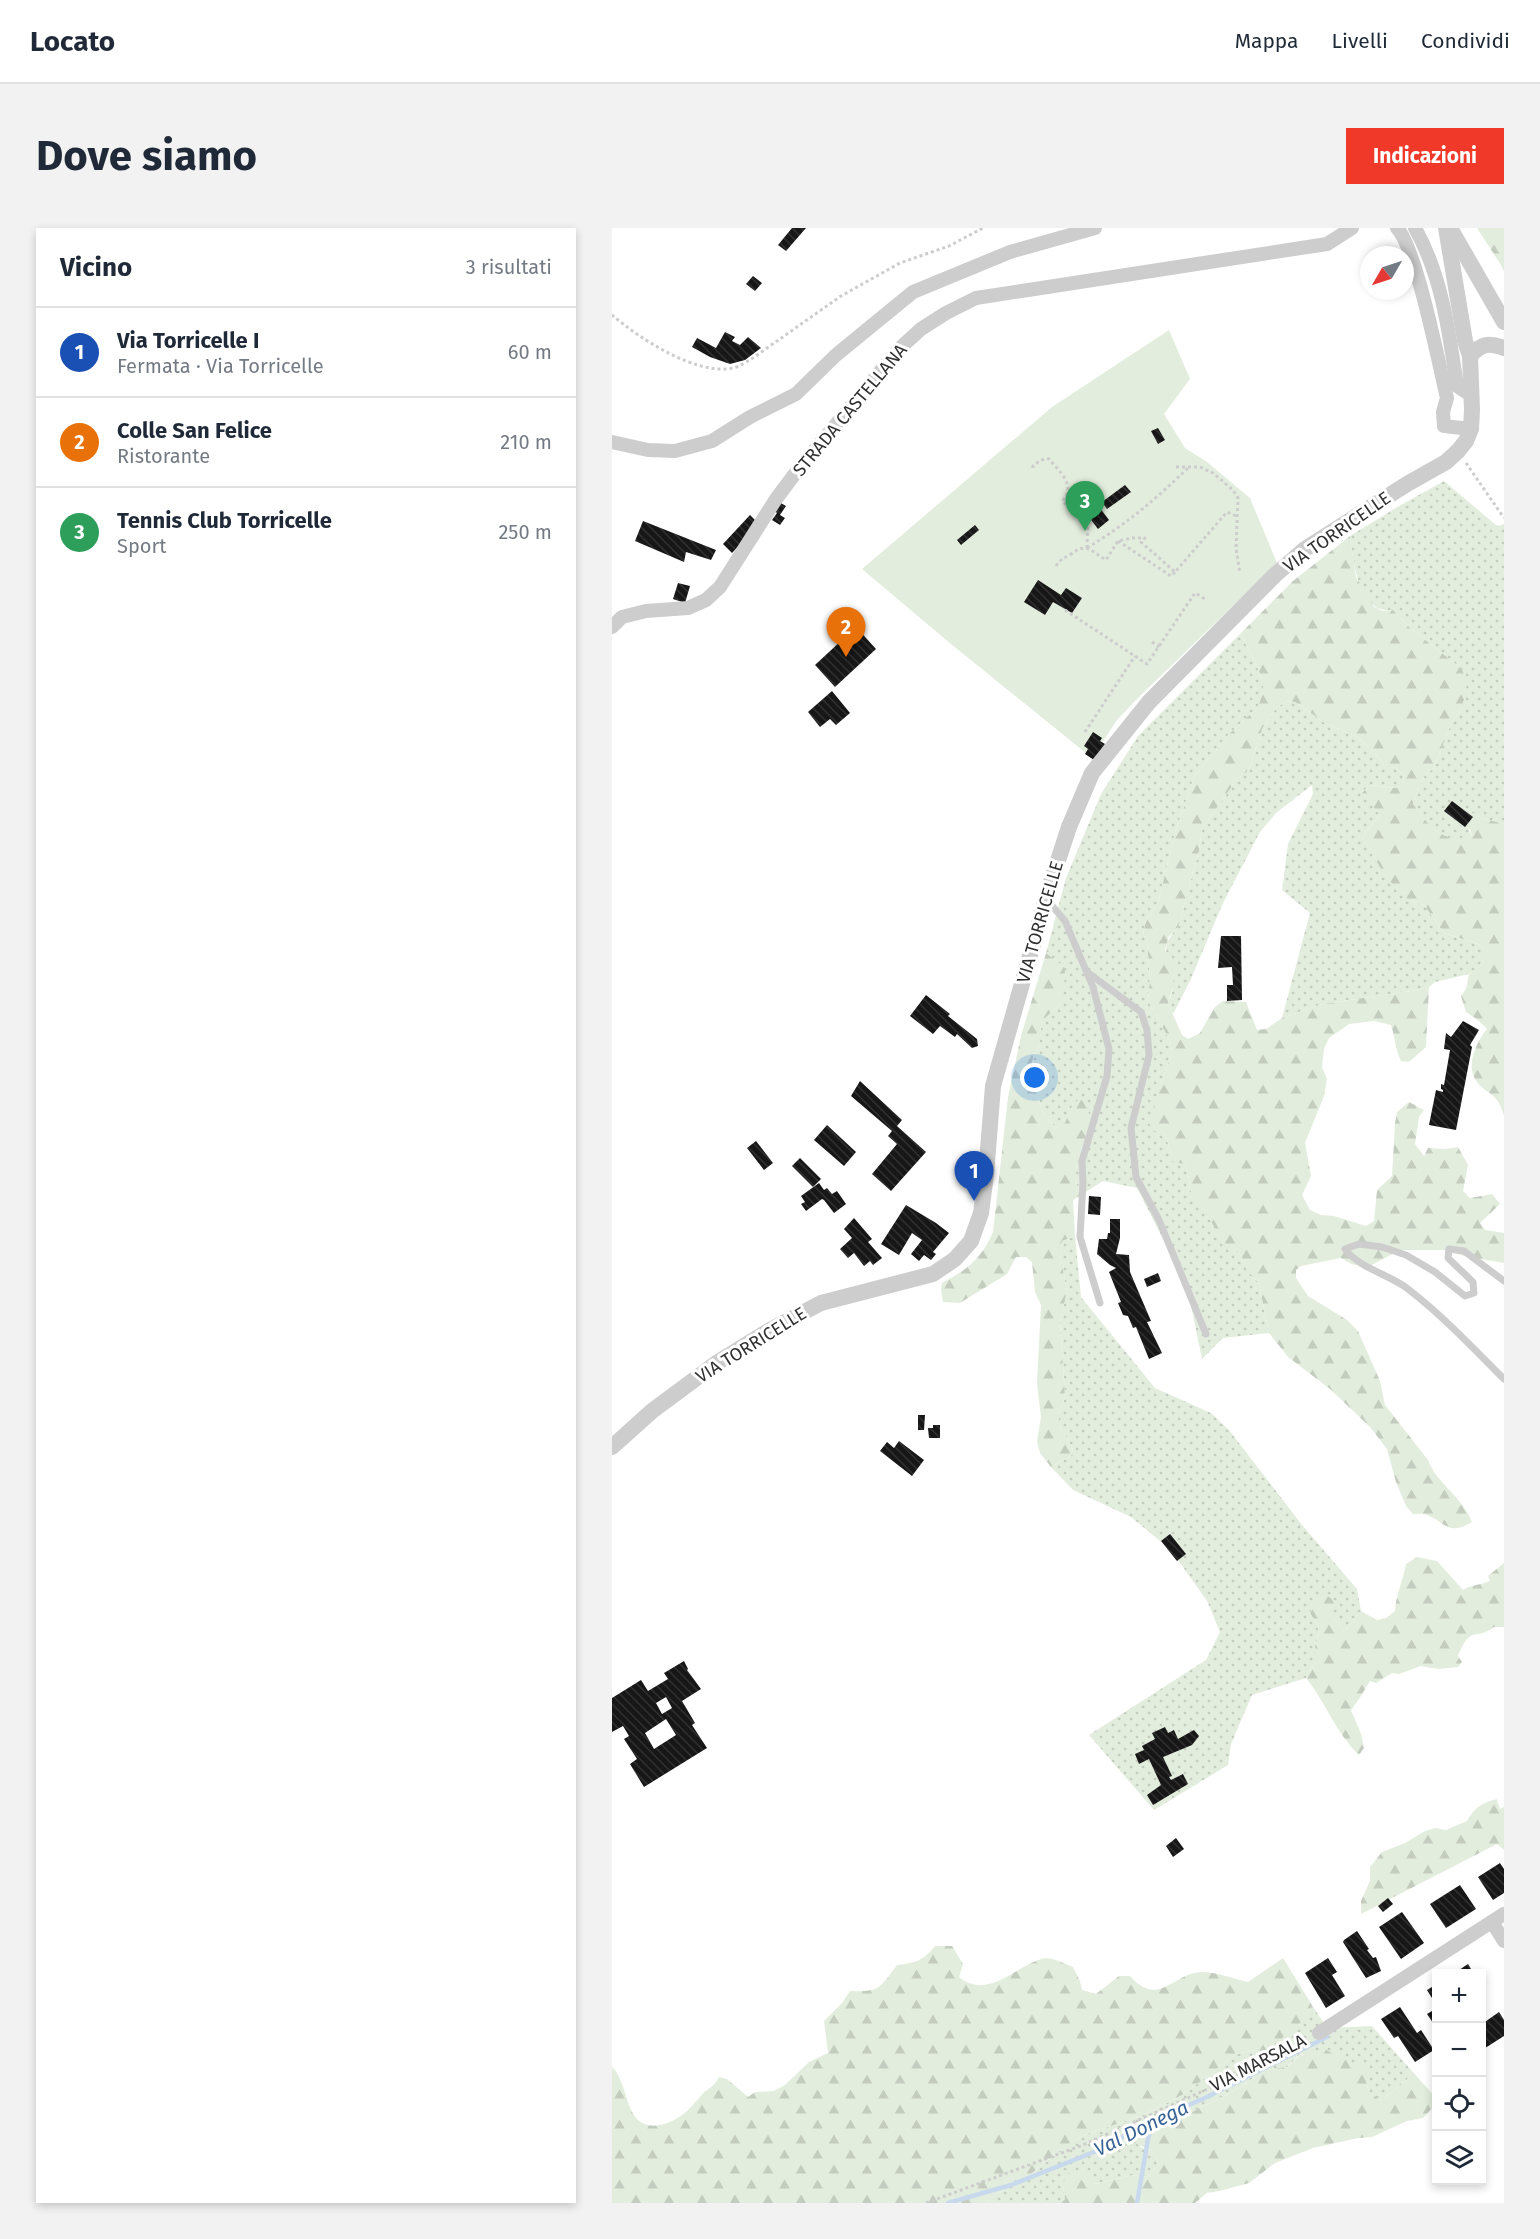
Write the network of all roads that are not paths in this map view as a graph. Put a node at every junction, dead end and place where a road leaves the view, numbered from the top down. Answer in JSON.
{"nodes":[{"id":1,"x":1095,"y":228,"type":"edge"},
{"id":2,"x":1352,"y":228,"type":"edge"},
{"id":3,"x":1397,"y":228,"type":"edge"},
{"id":4,"x":1415,"y":228,"type":"edge"},
{"id":5,"x":1448,"y":228,"type":"edge"},
{"id":6,"x":1504,"y":322,"type":"edge"},
{"id":7,"x":1504,"y":348,"type":"edge"},
{"id":8,"x":1470,"y":357,"type":"junction"},
{"id":9,"x":1472,"y":396,"type":"junction"},
{"id":10,"x":1471,"y":429,"type":"junction"},
{"id":11,"x":612,"y":442,"type":"edge"},
{"id":12,"x":612,"y":627,"type":"edge"},
{"id":13,"x":1046,"y":899,"type":"junction"},
{"id":14,"x":1087,"y":972,"type":"junction"},
{"id":15,"x":1504,"y":1281,"type":"edge"},
{"id":16,"x":1100,"y":1303,"type":"dead end"},
{"id":17,"x":1206,"y":1334,"type":"dead end"},
{"id":18,"x":1504,"y":1379,"type":"edge"},
{"id":19,"x":612,"y":1447,"type":"edge"},
{"id":20,"x":1504,"y":1914,"type":"edge"},
{"id":21,"x":1492,"y":1922,"type":"junction"},
{"id":22,"x":1504,"y":1941,"type":"edge"},
{"id":23,"x":1319,"y":2033,"type":"road end"}],
"edges":[{"from":1,"to":11,"type":"street","name":"STRADA CASTELLANA"},
{"from":2,"to":12,"type":"street","name":"STRADA CASTELLANA"},
{"from":3,"to":10,"type":"street"},
{"from":4,"to":9,"type":"street"},
{"from":5,"to":6,"type":"street"},
{"from":5,"to":8,"type":"street","name":"VIA TORRICELLE"},
{"from":7,"to":8,"type":"street"},
{"from":8,"to":9,"type":"street","name":"VIA TORRICELLE"},
{"from":9,"to":10,"type":"street","name":"VIA TORRICELLE"},
{"from":10,"to":13,"type":"street","name":"VIA TORRICELLE"},
{"from":13,"to":14,"type":"lane"},
{"from":13,"to":19,"type":"street","name":"VIA TORRICELLE"},
{"from":14,"to":16,"type":"lane"},
{"from":14,"to":17,"type":"lane"},
{"from":15,"to":18,"type":"lane"},
{"from":20,"to":21,"type":"street","name":"VIA MARSALA"},
{"from":21,"to":22,"type":"street"},
{"from":21,"to":23,"type":"street","name":"VIA MARSALA"}]}
